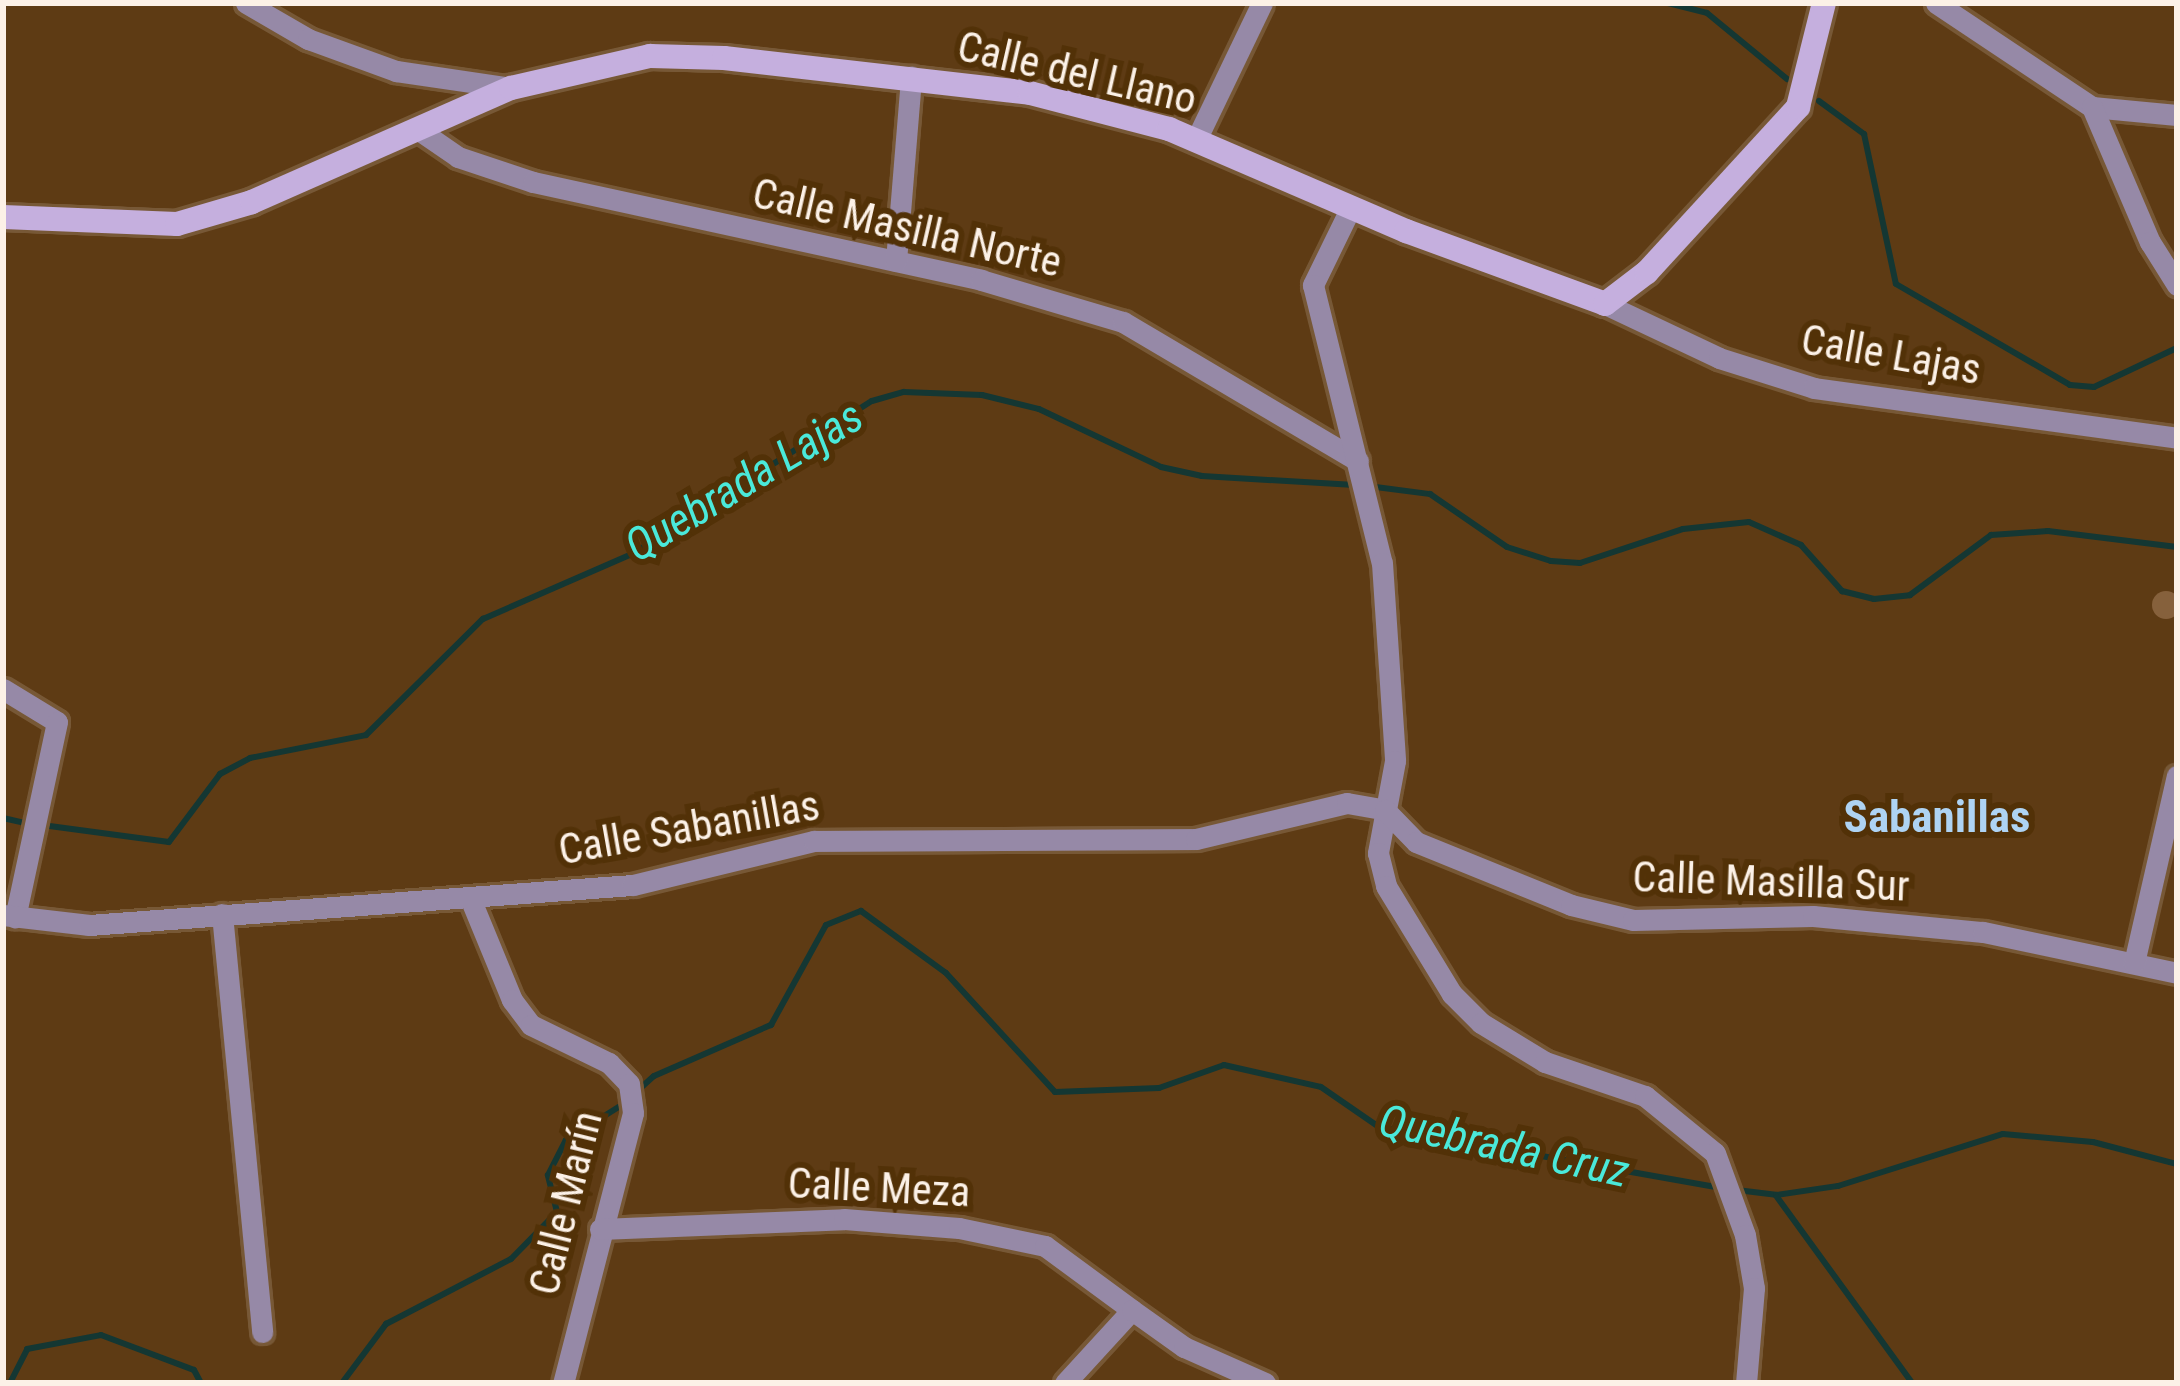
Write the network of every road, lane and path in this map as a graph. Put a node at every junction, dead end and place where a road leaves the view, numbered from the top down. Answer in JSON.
{"nodes":[{"id":1,"x":246,"y":3,"type":"edge"},
{"id":2,"x":1262,"y":3,"type":"edge"},
{"id":3,"x":1824,"y":3,"type":"edge"},
{"id":4,"x":1936,"y":3,"type":"edge"},
{"id":5,"x":911,"y":77,"type":"junction"},
{"id":6,"x":511,"y":88,"type":"junction"},
{"id":7,"x":2092,"y":107,"type":"junction"},
{"id":8,"x":2177,"y":115,"type":"edge"},
{"id":9,"x":416,"y":128,"type":"junction"},
{"id":10,"x":1196,"y":140,"type":"junction"},
{"id":11,"x":1352,"y":207,"type":"junction"},
{"id":12,"x":3,"y":217,"type":"edge"},
{"id":13,"x":896,"y":261,"type":"junction"},
{"id":14,"x":2177,"y":285,"type":"edge"},
{"id":15,"x":1605,"y":304,"type":"junction"},
{"id":16,"x":2177,"y":438,"type":"edge"},
{"id":17,"x":1358,"y":461,"type":"junction"},
{"id":18,"x":3,"y":689,"type":"edge"},
{"id":19,"x":2177,"y":776,"type":"edge"},
{"id":20,"x":1385,"y":810,"type":"junction"},
{"id":21,"x":470,"y":898,"type":"junction"},
{"id":22,"x":222,"y":914,"type":"junction"},
{"id":23,"x":9,"y":917,"type":"edge"},
{"id":24,"x":2134,"y":963,"type":"junction"},
{"id":25,"x":2177,"y":974,"type":"edge"},
{"id":26,"x":600,"y":1229,"type":"junction"},
{"id":27,"x":1132,"y":1310,"type":"junction"},
{"id":28,"x":262,"y":1332,"type":"dead end"},
{"id":29,"x":563,"y":1383,"type":"edge"},
{"id":30,"x":1065,"y":1383,"type":"edge"},
{"id":31,"x":1265,"y":1383,"type":"edge"},
{"id":32,"x":1746,"y":1383,"type":"edge"}],
"edges":[{"from":1,"to":6,"type":"street"},
{"from":2,"to":10,"type":"street"},
{"from":3,"to":15,"type":"main road"},
{"from":4,"to":7,"type":"street"},
{"from":5,"to":6,"type":"main road","name":"Calle del Llano"},
{"from":5,"to":10,"type":"main road","name":"Calle del Llano"},
{"from":5,"to":13,"type":"street"},
{"from":6,"to":9,"type":"main road","name":"Calle del Llano"},
{"from":7,"to":8,"type":"street"},
{"from":7,"to":14,"type":"street"},
{"from":9,"to":12,"type":"main road","name":"Calle del Llano"},
{"from":9,"to":13,"type":"street","name":"Calle Masilla Norte"},
{"from":10,"to":11,"type":"main road","name":"Calle del Llano"},
{"from":11,"to":15,"type":"main road","name":"Calle del Llano"},
{"from":11,"to":17,"type":"street"},
{"from":13,"to":17,"type":"street","name":"Calle Masilla Norte"},
{"from":15,"to":16,"type":"street","name":"Calle Lajas"},
{"from":17,"to":20,"type":"street"},
{"from":18,"to":23,"type":"street"},
{"from":19,"to":24,"type":"street"},
{"from":20,"to":21,"type":"street","name":"Calle Sabanillas"},
{"from":20,"to":24,"type":"street","name":"Calle Masilla Sur"},
{"from":20,"to":32,"type":"street"},
{"from":21,"to":22,"type":"street","name":"Calle Sabanillas"},
{"from":21,"to":26,"type":"street","name":"Calle Marín"},
{"from":22,"to":23,"type":"street","name":"Calle Sabanillas"},
{"from":22,"to":28,"type":"street"},
{"from":24,"to":25,"type":"street","name":"Calle Masilla Sur"},
{"from":26,"to":27,"type":"street","name":"Calle Meza"},
{"from":26,"to":29,"type":"street","name":"Calle Marín"},
{"from":27,"to":30,"type":"street"},
{"from":27,"to":31,"type":"street","name":"Calle Meza"}]}
